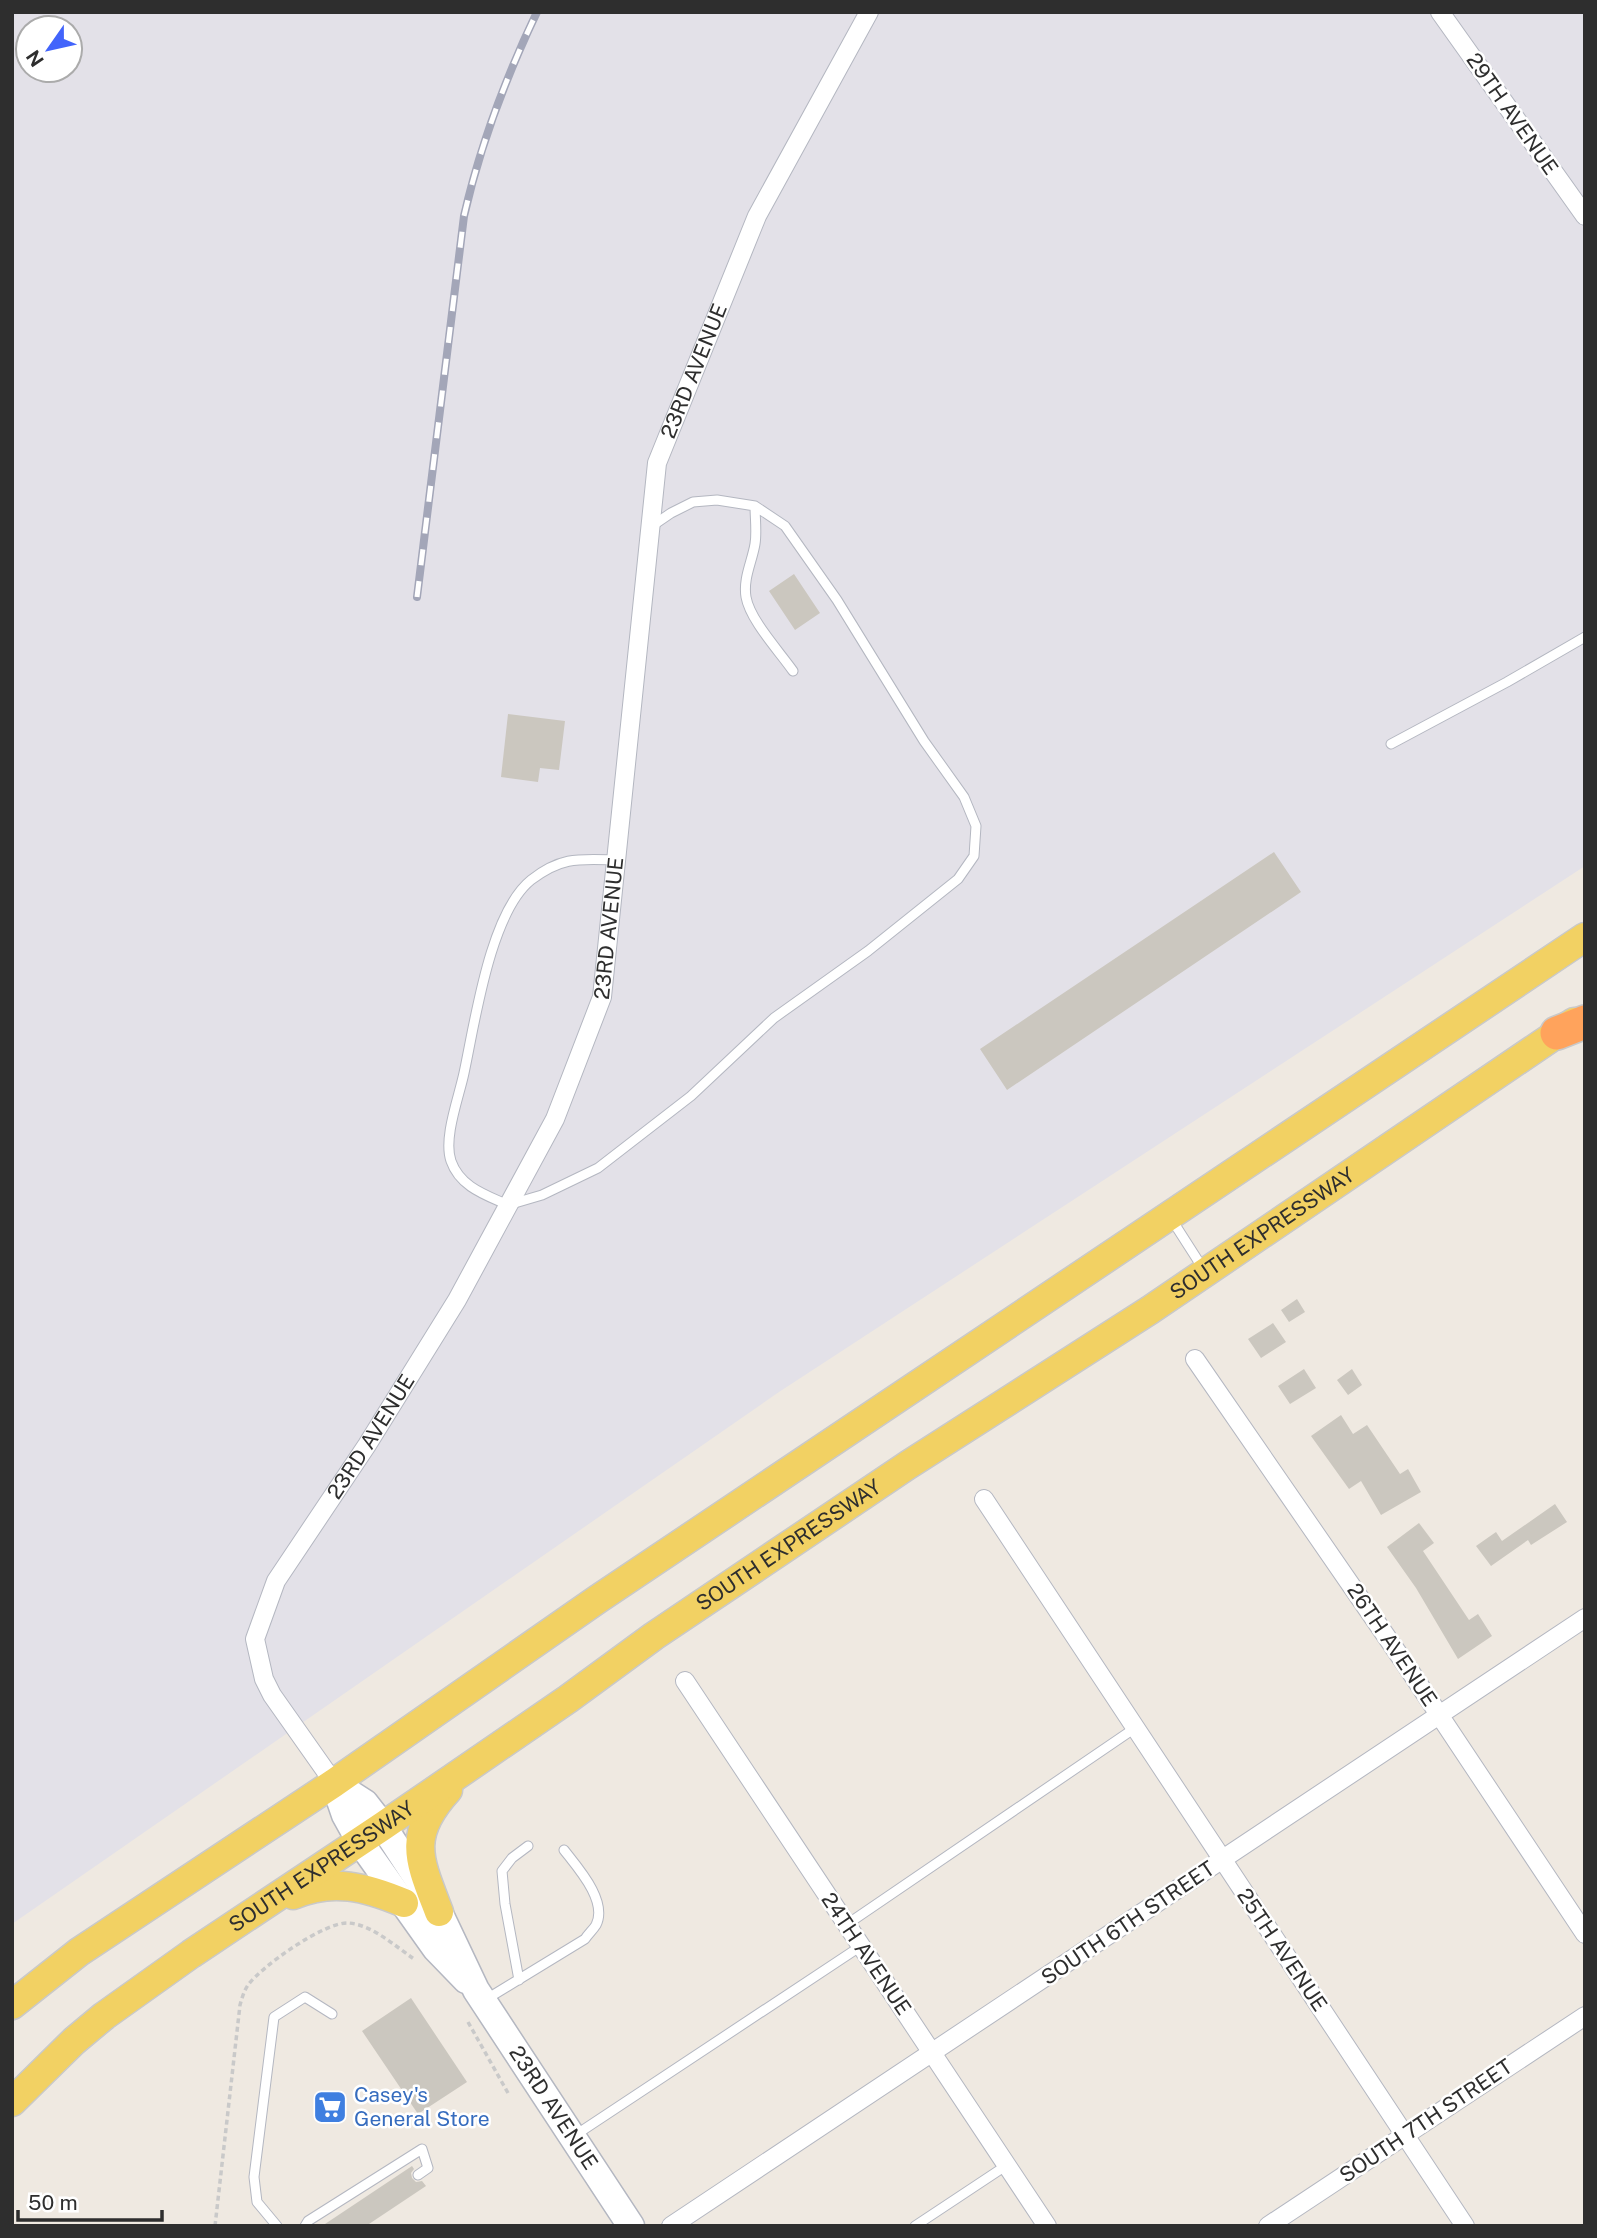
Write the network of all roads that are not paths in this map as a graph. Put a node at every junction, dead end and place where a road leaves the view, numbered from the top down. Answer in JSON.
{"nodes":[{"id":1,"x":869,"y":12,"type":"edge"},
{"id":2,"x":1440,"y":12,"type":"edge"},
{"id":3,"x":1585,"y":216,"type":"edge"},
{"id":4,"x":755,"y":506,"type":"junction"},
{"id":5,"x":650,"y":527,"type":"junction"},
{"id":6,"x":1585,"y":637,"type":"edge"},
{"id":7,"x":793,"y":671,"type":"dead end"},
{"id":8,"x":1391,"y":744,"type":"dead end"},
{"id":9,"x":616,"y":860,"type":"junction"},
{"id":10,"x":1585,"y":937,"type":"edge"},
{"id":11,"x":1585,"y":1015,"type":"edge"},
{"id":12,"x":1571,"y":1028,"type":"edge"},
{"id":13,"x":508,"y":1205,"type":"junction"},
{"id":14,"x":1169,"y":1216,"type":"junction"},
{"id":15,"x":1205,"y":1272,"type":"junction"},
{"id":16,"x":1195,"y":1359,"type":"dead end"},
{"id":17,"x":984,"y":1499,"type":"dead end"},
{"id":18,"x":1585,"y":1618,"type":"edge"},
{"id":19,"x":685,"y":1681,"type":"dead end"},
{"id":20,"x":1439,"y":1715,"type":"junction"},
{"id":21,"x":1135,"y":1728,"type":"junction"},
{"id":22,"x":467,"y":1768,"type":"junction"},
{"id":23,"x":334,"y":1783,"type":"junction"},
{"id":24,"x":383,"y":1826,"type":"junction"},
{"id":25,"x":360,"y":1842,"type":"junction"},
{"id":26,"x":528,"y":1846,"type":"dead end"},
{"id":27,"x":564,"y":1850,"type":"dead end"},
{"id":28,"x":1222,"y":1860,"type":"junction"},
{"id":29,"x":404,"y":1903,"type":"junction"},
{"id":30,"x":439,"y":1912,"type":"junction"},
{"id":31,"x":252,"y":1913,"type":"junction"},
{"id":32,"x":846,"y":1925,"type":"junction"},
{"id":33,"x":1585,"y":1934,"type":"edge"},
{"id":34,"x":861,"y":1946,"type":"junction"},
{"id":35,"x":519,"y":1980,"type":"junction"},
{"id":36,"x":475,"y":2002,"type":"junction"},
{"id":37,"x":12,"y":2005,"type":"edge"},
{"id":38,"x":332,"y":2014,"type":"dead end"},
{"id":39,"x":1585,"y":2016,"type":"edge"},
{"id":40,"x":932,"y":2052,"type":"junction"},
{"id":41,"x":12,"y":2102,"type":"edge"},
{"id":42,"x":1405,"y":2135,"type":"junction"},
{"id":43,"x":573,"y":2137,"type":"junction"},
{"id":44,"x":1007,"y":2165,"type":"junction"},
{"id":45,"x":418,"y":2175,"type":"dead end"},
{"id":46,"x":277,"y":2226,"type":"edge"},
{"id":47,"x":305,"y":2226,"type":"edge"},
{"id":48,"x":631,"y":2226,"type":"edge"},
{"id":49,"x":671,"y":2226,"type":"edge"},
{"id":50,"x":915,"y":2226,"type":"edge"},
{"id":51,"x":1047,"y":2226,"type":"edge"},
{"id":52,"x":1268,"y":2226,"type":"edge"},
{"id":53,"x":1465,"y":2226,"type":"edge"}],
"edges":[{"from":1,"to":5,"type":"street","name":"23RD AVENUE"},
{"from":2,"to":3,"type":"street","name":"29TH AVENUE"},
{"from":4,"to":5,"type":"lane"},
{"from":4,"to":7,"type":"lane"},
{"from":4,"to":13,"type":"lane"},
{"from":5,"to":9,"type":"street","name":"23RD AVENUE"},
{"from":6,"to":8,"type":"lane"},
{"from":9,"to":13,"type":"street","name":"23RD AVENUE"},
{"from":9,"to":13,"type":"lane"},
{"from":10,"to":14,"type":"main road"},
{"from":11,"to":12,"type":"main road","name":"SOUTH EXPRESSWAY"},
{"from":12,"to":15,"type":"main road","name":"SOUTH EXPRESSWAY"},
{"from":13,"to":23,"type":"street","name":"23RD AVENUE"},
{"from":14,"to":15,"type":"lane"},
{"from":14,"to":23,"type":"main road"},
{"from":15,"to":22,"type":"main road","name":"SOUTH EXPRESSWAY"},
{"from":16,"to":20,"type":"street","name":"26TH AVENUE"},
{"from":17,"to":21,"type":"street","name":"25TH AVENUE"},
{"from":18,"to":20,"type":"street","name":"SOUTH 6TH STREET"},
{"from":19,"to":32,"type":"street","name":"24TH AVENUE"},
{"from":20,"to":28,"type":"street","name":"SOUTH 6TH STREET"},
{"from":20,"to":33,"type":"street","name":"26TH AVENUE"},
{"from":21,"to":28,"type":"street","name":"25TH AVENUE"},
{"from":21,"to":32,"type":"lane"},
{"from":22,"to":24,"type":"main road","name":"SOUTH EXPRESSWAY"},
{"from":22,"to":30,"type":"main road"},
{"from":23,"to":24,"type":"main road","name":"23RD AVENUE"},
{"from":23,"to":25,"type":"main road","name":"23RD AVENUE"},
{"from":23,"to":37,"type":"main road"},
{"from":24,"to":25,"type":"main road","name":"SOUTH EXPRESSWAY"},
{"from":24,"to":30,"type":"main road","name":"23RD AVENUE"},
{"from":25,"to":29,"type":"main road","name":"23RD AVENUE"},
{"from":25,"to":31,"type":"main road","name":"SOUTH EXPRESSWAY"},
{"from":26,"to":35,"type":"lane"},
{"from":27,"to":35,"type":"lane"},
{"from":28,"to":40,"type":"street","name":"SOUTH 6TH STREET"},
{"from":28,"to":42,"type":"street","name":"25TH AVENUE"},
{"from":29,"to":31,"type":"main road"},
{"from":29,"to":36,"type":"main road","name":"23RD AVENUE"},
{"from":30,"to":36,"type":"main road","name":"23RD AVENUE"},
{"from":31,"to":41,"type":"main road","name":"SOUTH EXPRESSWAY"},
{"from":32,"to":34,"type":"street","name":"24TH AVENUE"},
{"from":34,"to":40,"type":"street","name":"24TH AVENUE"},
{"from":34,"to":43,"type":"lane"},
{"from":35,"to":36,"type":"lane"},
{"from":36,"to":43,"type":"main road","name":"23RD AVENUE"},
{"from":38,"to":46,"type":"lane"},
{"from":39,"to":42,"type":"street","name":"SOUTH 7TH STREET"},
{"from":40,"to":44,"type":"street","name":"24TH AVENUE"},
{"from":40,"to":49,"type":"street","name":"SOUTH 6TH STREET"},
{"from":42,"to":52,"type":"street","name":"SOUTH 7TH STREET"},
{"from":42,"to":53,"type":"street","name":"25TH AVENUE"},
{"from":43,"to":48,"type":"main road","name":"23RD AVENUE"},
{"from":44,"to":50,"type":"lane"},
{"from":44,"to":51,"type":"street","name":"24TH AVENUE"},
{"from":45,"to":47,"type":"lane"}]}
